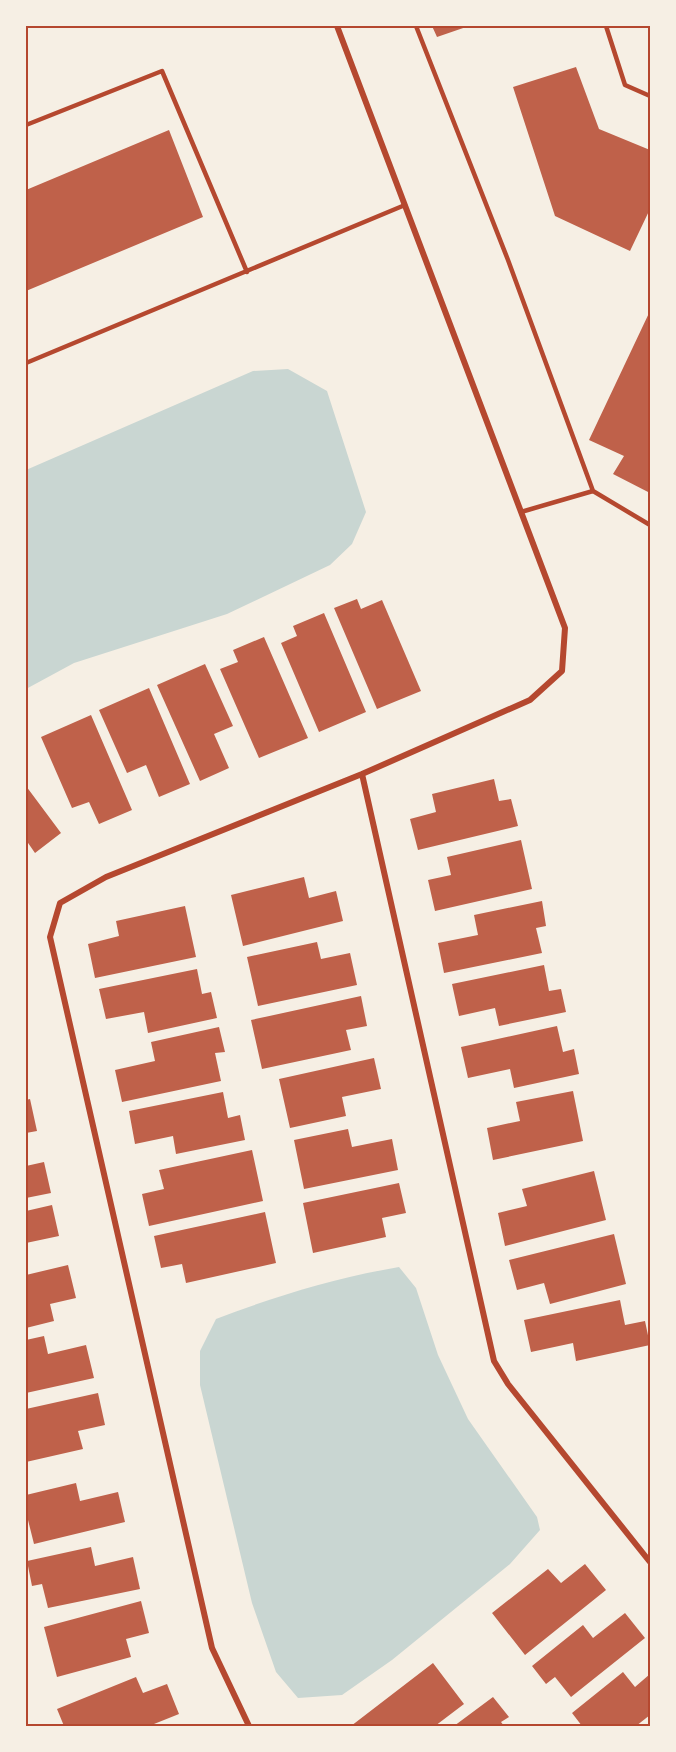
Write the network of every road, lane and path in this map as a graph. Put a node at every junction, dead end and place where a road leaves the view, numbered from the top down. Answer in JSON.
{"nodes":[{"id":1,"x":337,"y":26,"type":"edge"},
{"id":2,"x":416,"y":26,"type":"edge"},
{"id":3,"x":606,"y":26,"type":"edge"},
{"id":4,"x":651,"y":96,"type":"edge"},
{"id":5,"x":26,"y":125,"type":"edge"},
{"id":6,"x":405,"y":205,"type":"junction"},
{"id":7,"x":247,"y":272,"type":"junction"},
{"id":8,"x":26,"y":363,"type":"edge"},
{"id":9,"x":593,"y":491,"type":"junction"},
{"id":10,"x":520,"y":512,"type":"junction"},
{"id":11,"x":651,"y":525,"type":"edge"},
{"id":12,"x":362,"y":774,"type":"junction"},
{"id":13,"x":651,"y":1562,"type":"edge"},
{"id":14,"x":249,"y":1726,"type":"edge"}],
"edges":[{"from":1,"to":6,"type":"street"},
{"from":2,"to":9,"type":"lane"},
{"from":3,"to":4,"type":"lane"},
{"from":5,"to":7,"type":"lane"},
{"from":6,"to":7,"type":"lane"},
{"from":6,"to":10,"type":"street"},
{"from":7,"to":8,"type":"lane"},
{"from":9,"to":10,"type":"lane"},
{"from":9,"to":11,"type":"lane"},
{"from":10,"to":12,"type":"street"},
{"from":12,"to":13,"type":"street"},
{"from":12,"to":14,"type":"street"}]}
